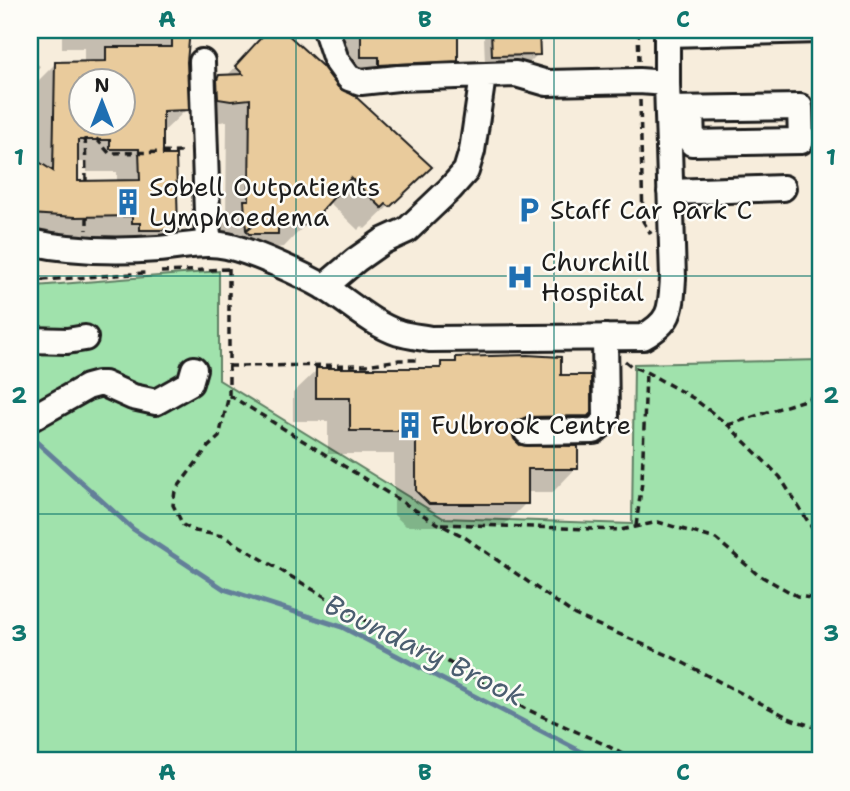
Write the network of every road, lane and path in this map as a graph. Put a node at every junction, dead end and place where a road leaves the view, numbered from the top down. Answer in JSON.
{"nodes":[{"id":1,"x":326,"y":30,"type":"edge"},
{"id":2,"x":638,"y":30,"type":"edge"},
{"id":3,"x":819,"y":30,"type":"edge"},
{"id":4,"x":667,"y":32,"type":"edge"},
{"id":5,"x":202,"y":62,"type":"dead end"},
{"id":6,"x":483,"y":76,"type":"junction"},
{"id":7,"x":639,"y":81,"type":"junction"},
{"id":8,"x":667,"y":83,"type":"junction"},
{"id":9,"x":188,"y":152,"type":"dead end"},
{"id":10,"x":86,"y":181,"type":"dead end"},
{"id":11,"x":783,"y":188,"type":"dead end"},
{"id":12,"x":670,"y":192,"type":"junction"},
{"id":13,"x":30,"y":242,"type":"edge"},
{"id":14,"x":208,"y":244,"type":"junction"},
{"id":15,"x":229,"y":262,"type":"dead end"},
{"id":16,"x":672,"y":268,"type":"junction"},
{"id":17,"x":229,"y":269,"type":"junction"},
{"id":18,"x":30,"y":277,"type":"edge"},
{"id":19,"x":324,"y":287,"type":"junction"},
{"id":20,"x":85,"y":338,"type":"dead end"},
{"id":21,"x":30,"y":340,"type":"edge"},
{"id":22,"x":612,"y":345,"type":"junction"},
{"id":23,"x":194,"y":369,"type":"dead end"},
{"id":24,"x":646,"y":372,"type":"junction"},
{"id":25,"x":229,"y":395,"type":"junction"},
{"id":26,"x":820,"y":395,"type":"edge"},
{"id":27,"x":30,"y":419,"type":"edge"},
{"id":28,"x":728,"y":425,"type":"junction"},
{"id":29,"x":527,"y":432,"type":"dead end"},
{"id":30,"x":440,"y":524,"type":"junction"},
{"id":31,"x":636,"y":526,"type":"junction"},
{"id":32,"x":820,"y":536,"type":"edge"},
{"id":33,"x":820,"y":594,"type":"edge"},
{"id":34,"x":820,"y":729,"type":"edge"},
{"id":35,"x":635,"y":761,"type":"edge"}],
"edges":[{"from":1,"to":6,"type":"street"},
{"from":2,"to":7,"type":"path"},
{"from":3,"to":4,"type":"street"},
{"from":4,"to":8,"type":"street"},
{"from":5,"to":14,"type":"street"},
{"from":6,"to":7,"type":"street"},
{"from":6,"to":19,"type":"street"},
{"from":7,"to":8,"type":"street"},
{"from":7,"to":16,"type":"path"},
{"from":8,"to":12,"type":"street"},
{"from":9,"to":10,"type":"path"},
{"from":11,"to":12,"type":"street"},
{"from":12,"to":16,"type":"street"},
{"from":13,"to":14,"type":"street"},
{"from":14,"to":19,"type":"street"},
{"from":15,"to":17,"type":"path"},
{"from":16,"to":22,"type":"street"},
{"from":17,"to":18,"type":"path"},
{"from":17,"to":25,"type":"path"},
{"from":19,"to":22,"type":"street"},
{"from":20,"to":21,"type":"street"},
{"from":22,"to":24,"type":"path"},
{"from":22,"to":29,"type":"street"},
{"from":23,"to":27,"type":"street"},
{"from":24,"to":28,"type":"path"},
{"from":24,"to":31,"type":"path"},
{"from":25,"to":30,"type":"path"},
{"from":25,"to":35,"type":"path"},
{"from":26,"to":28,"type":"path"},
{"from":28,"to":32,"type":"path"},
{"from":30,"to":31,"type":"path"},
{"from":30,"to":34,"type":"path"},
{"from":31,"to":33,"type":"path"}]}
